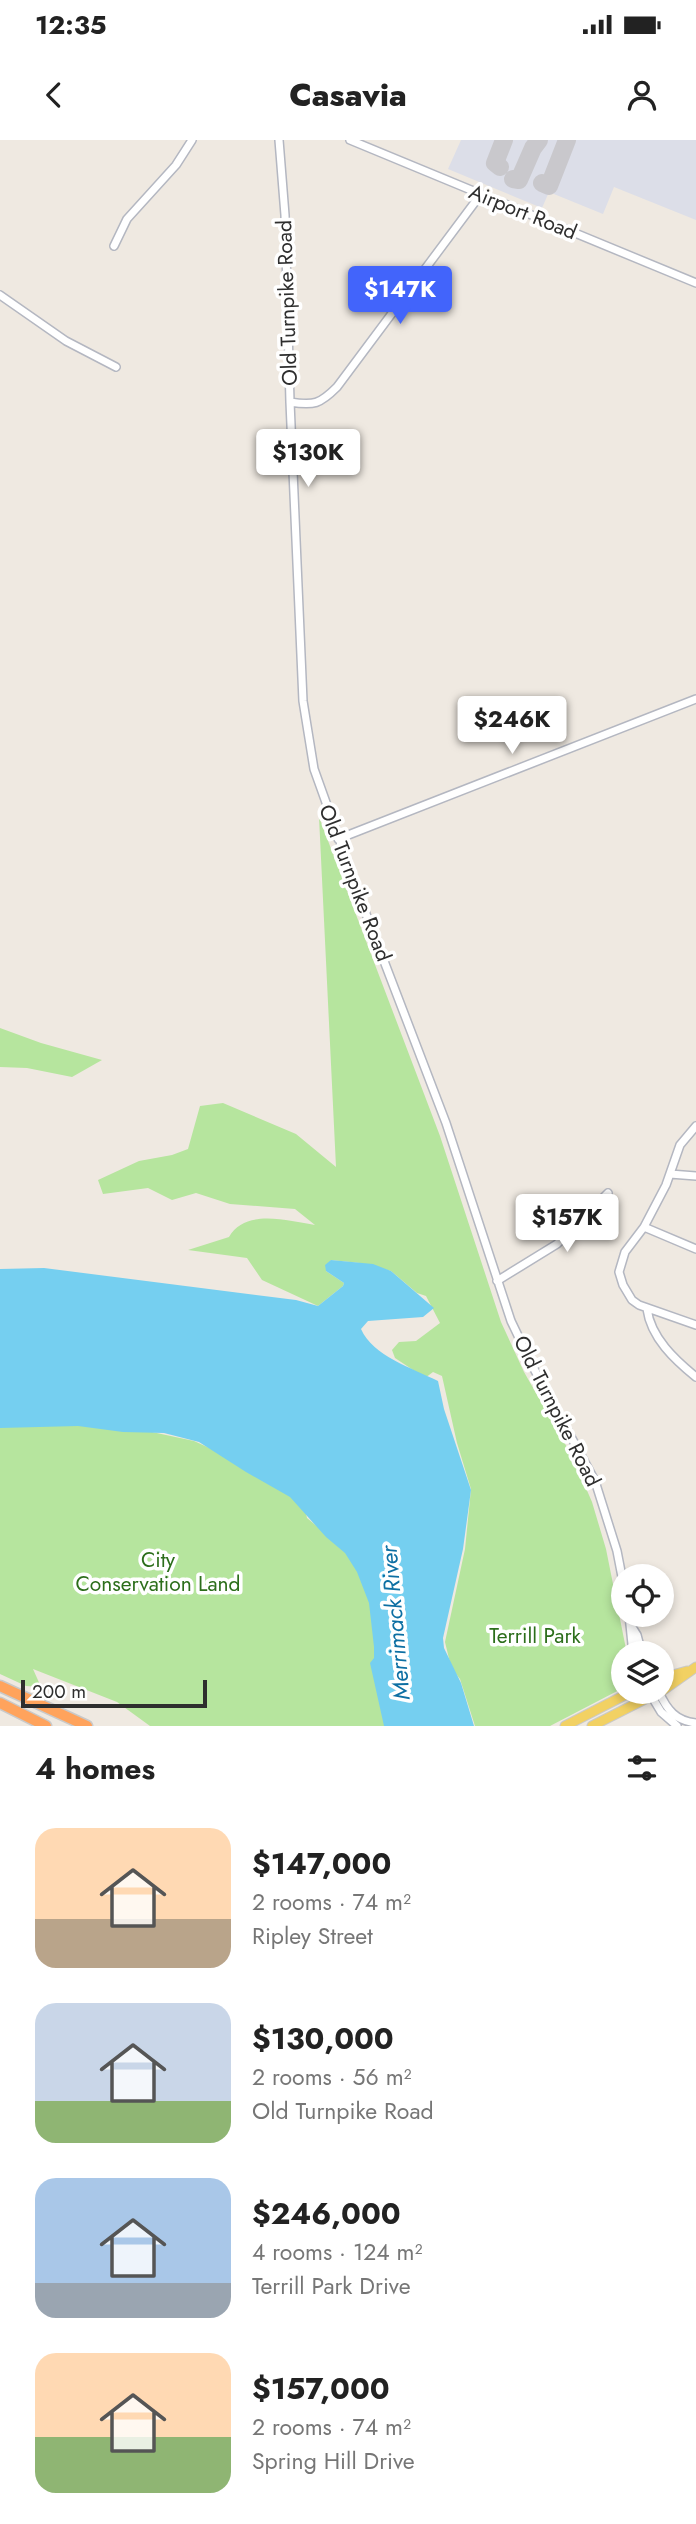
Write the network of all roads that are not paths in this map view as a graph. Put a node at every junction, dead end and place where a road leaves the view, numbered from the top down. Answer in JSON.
{"nodes":[{"id":1,"x":192,"y":140,"type":"edge"},
{"id":2,"x":279,"y":140,"type":"edge"},
{"id":3,"x":350,"y":140,"type":"edge"},
{"id":4,"x":481,"y":194,"type":"junction"},
{"id":5,"x":114,"y":247,"type":"dead end"},
{"id":6,"x":696,"y":283,"type":"edge"},
{"id":7,"x":0,"y":295,"type":"edge"},
{"id":8,"x":117,"y":367,"type":"dead end"},
{"id":9,"x":290,"y":402,"type":"junction"},
{"id":10,"x":696,"y":699,"type":"edge"},
{"id":11,"x":338,"y":839,"type":"junction"},
{"id":12,"x":696,"y":1126,"type":"edge"},
{"id":13,"x":670,"y":1174,"type":"junction"},
{"id":14,"x":696,"y":1176,"type":"edge"},
{"id":15,"x":608,"y":1194,"type":"dead end"},
{"id":16,"x":644,"y":1227,"type":"junction"},
{"id":17,"x":696,"y":1249,"type":"edge"},
{"id":18,"x":498,"y":1281,"type":"junction"},
{"id":19,"x":647,"y":1309,"type":"junction"},
{"id":20,"x":696,"y":1325,"type":"edge"},
{"id":21,"x":696,"y":1377,"type":"edge"},
{"id":22,"x":619,"y":1564,"type":"edge"},
{"id":23,"x":632,"y":1627,"type":"joint"},
{"id":24,"x":633,"y":1641,"type":"edge"},
{"id":25,"x":639,"y":1641,"type":"edge"},
{"id":26,"x":694,"y":1668,"type":"edge"},
{"id":27,"x":674,"y":1674,"type":"edge"},
{"id":28,"x":674,"y":1681,"type":"edge"},
{"id":29,"x":0,"y":1686,"type":"edge"},
{"id":30,"x":611,"y":1702,"type":"edge"},
{"id":31,"x":0,"y":1703,"type":"edge"},
{"id":32,"x":635,"y":1704,"type":"edge"},
{"id":33,"x":660,"y":1704,"type":"edge"},
{"id":34,"x":664,"y":1704,"type":"edge"},
{"id":35,"x":696,"y":1723,"type":"edge"},
{"id":36,"x":86,"y":1725,"type":"edge"},
{"id":37,"x":46,"y":1726,"type":"edge"},
{"id":38,"x":565,"y":1726,"type":"edge"},
{"id":39,"x":592,"y":1726,"type":"edge"},
{"id":40,"x":677,"y":1726,"type":"edge"}],
"edges":[{"from":1,"to":5,"type":"street"},
{"from":2,"to":9,"type":"street","name":"Old Turnpike Road"},
{"from":3,"to":4,"type":"street","name":"Airport Road"},
{"from":4,"to":6,"type":"street","name":"Airport Road"},
{"from":4,"to":9,"type":"street"},
{"from":7,"to":8,"type":"street"},
{"from":9,"to":11,"type":"street","name":"Old Turnpike Road"},
{"from":10,"to":11,"type":"street"},
{"from":11,"to":18,"type":"street","name":"Old Turnpike Road"},
{"from":12,"to":13,"type":"street"},
{"from":13,"to":14,"type":"street"},
{"from":13,"to":16,"type":"street"},
{"from":15,"to":18,"type":"street"},
{"from":16,"to":17,"type":"street"},
{"from":16,"to":19,"type":"street"},
{"from":18,"to":22,"type":"street","name":"Old Turnpike Road"},
{"from":19,"to":20,"type":"street"},
{"from":19,"to":21,"type":"street"},
{"from":23,"to":24,"type":"street"},
{"from":23,"to":25,"type":"street"},
{"from":26,"to":27,"type":"main road"},
{"from":26,"to":28,"type":"main road"},
{"from":29,"to":36,"type":"highway"},
{"from":30,"to":38,"type":"main road"},
{"from":31,"to":37,"type":"highway"},
{"from":32,"to":39,"type":"main road"},
{"from":33,"to":40,"type":"street"},
{"from":34,"to":35,"type":"street"}]}
